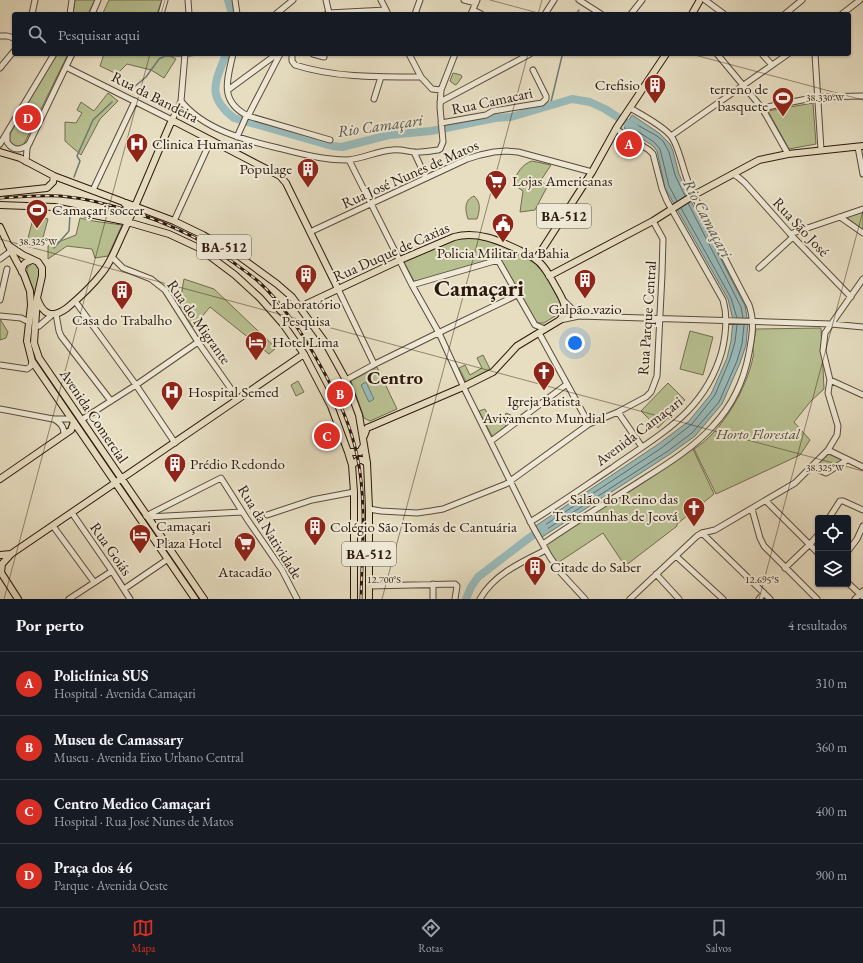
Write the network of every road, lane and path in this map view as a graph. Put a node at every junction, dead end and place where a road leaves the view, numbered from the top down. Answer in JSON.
{"nodes":[{"id":1,"x":35,"y":0,"type":"edge"},
{"id":2,"x":72,"y":0,"type":"edge"},
{"id":3,"x":98,"y":0,"type":"edge"},
{"id":4,"x":165,"y":0,"type":"edge"},
{"id":5,"x":188,"y":0,"type":"edge"},
{"id":6,"x":236,"y":0,"type":"edge"},
{"id":7,"x":292,"y":0,"type":"edge"},
{"id":8,"x":326,"y":0,"type":"edge"},
{"id":9,"x":381,"y":0,"type":"edge"},
{"id":10,"x":420,"y":0,"type":"edge"},
{"id":11,"x":464,"y":0,"type":"edge"},
{"id":12,"x":554,"y":0,"type":"edge"},
{"id":13,"x":579,"y":0,"type":"edge"},
{"id":14,"x":642,"y":0,"type":"edge"},
{"id":15,"x":705,"y":0,"type":"edge"},
{"id":16,"x":802,"y":0,"type":"edge"},
{"id":17,"x":860,"y":0,"type":"edge"},
{"id":18,"x":697,"y":1,"type":"edge"},
{"id":19,"x":476,"y":2,"type":"edge"},
{"id":20,"x":32,"y":12,"type":"edge"},
{"id":21,"x":70,"y":12,"type":"edge"},
{"id":22,"x":94,"y":12,"type":"edge"},
{"id":23,"x":162,"y":12,"type":"edge"},
{"id":24,"x":189,"y":12,"type":"edge"},
{"id":25,"x":237,"y":12,"type":"edge"},
{"id":26,"x":278,"y":12,"type":"edge"},
{"id":27,"x":328,"y":12,"type":"edge"},
{"id":28,"x":387,"y":12,"type":"edge"},
{"id":29,"x":416,"y":12,"type":"edge"},
{"id":30,"x":472,"y":12,"type":"edge"},
{"id":31,"x":547,"y":12,"type":"edge"},
{"id":32,"x":598,"y":12,"type":"edge"},
{"id":33,"x":633,"y":12,"type":"edge"},
{"id":34,"x":693,"y":12,"type":"edge"},
{"id":35,"x":721,"y":12,"type":"edge"},
{"id":36,"x":787,"y":12,"type":"edge"},
{"id":37,"x":845,"y":12,"type":"edge"},
{"id":38,"x":0,"y":36,"type":"edge"},
{"id":39,"x":12,"y":37,"type":"edge"},
{"id":40,"x":12,"y":53,"type":"edge"},
{"id":41,"x":51,"y":56,"type":"edge"},
{"id":42,"x":71,"y":56,"type":"edge"},
{"id":43,"x":185,"y":56,"type":"edge"},
{"id":44,"x":233,"y":56,"type":"edge"},
{"id":45,"x":276,"y":56,"type":"edge"},
{"id":46,"x":278,"y":56,"type":"edge"},
{"id":47,"x":292,"y":56,"type":"edge"},
{"id":48,"x":321,"y":56,"type":"edge"},
{"id":49,"x":410,"y":56,"type":"edge"},
{"id":50,"x":454,"y":56,"type":"edge"},
{"id":51,"x":526,"y":56,"type":"edge"},
{"id":52,"x":665,"y":56,"type":"edge"},
{"id":53,"x":719,"y":56,"type":"edge"},
{"id":54,"x":764,"y":56,"type":"edge"},
{"id":55,"x":785,"y":56,"type":"edge"},
{"id":56,"x":815,"y":56,"type":"edge"},
{"id":57,"x":324,"y":57,"type":"dead end"},
{"id":58,"x":772,"y":65,"type":"junction"},
{"id":59,"x":66,"y":67,"type":"junction"},
{"id":60,"x":0,"y":68,"type":"edge"},
{"id":61,"x":533,"y":70,"type":"dead end"},
{"id":62,"x":381,"y":77,"type":"junction"},
{"id":63,"x":421,"y":77,"type":"junction"},
{"id":64,"x":744,"y":85,"type":"junction"},
{"id":65,"x":228,"y":90,"type":"junction"},
{"id":66,"x":441,"y":90,"type":"junction"},
{"id":67,"x":863,"y":96,"type":"edge"},
{"id":68,"x":817,"y":97,"type":"junction"},
{"id":69,"x":374,"y":99,"type":"dead end"},
{"id":70,"x":181,"y":100,"type":"junction"},
{"id":71,"x":135,"y":102,"type":"junction"},
{"id":72,"x":440,"y":102,"type":"junction"},
{"id":73,"x":762,"y":108,"type":"junction"},
{"id":74,"x":629,"y":110,"type":"junction"},
{"id":75,"x":247,"y":117,"type":"junction"},
{"id":76,"x":172,"y":120,"type":"junction"},
{"id":77,"x":441,"y":124,"type":"junction"},
{"id":78,"x":617,"y":127,"type":"junction"},
{"id":79,"x":7,"y":132,"type":"junction"},
{"id":80,"x":671,"y":136,"type":"junction"},
{"id":81,"x":237,"y":137,"type":"junction"},
{"id":82,"x":211,"y":140,"type":"junction"},
{"id":83,"x":330,"y":140,"type":"dead end"},
{"id":84,"x":30,"y":143,"type":"junction"},
{"id":85,"x":0,"y":144,"type":"edge"},
{"id":86,"x":861,"y":146,"type":"edge"},
{"id":87,"x":821,"y":150,"type":"junction"},
{"id":88,"x":0,"y":152,"type":"edge"},
{"id":89,"x":414,"y":152,"type":"junction"},
{"id":90,"x":788,"y":154,"type":"junction"},
{"id":91,"x":349,"y":160,"type":"junction"},
{"id":92,"x":26,"y":162,"type":"junction"},
{"id":93,"x":592,"y":172,"type":"junction"},
{"id":94,"x":733,"y":174,"type":"junction"},
{"id":95,"x":863,"y":174,"type":"edge"},
{"id":96,"x":54,"y":176,"type":"junction"},
{"id":97,"x":426,"y":178,"type":"junction"},
{"id":98,"x":93,"y":190,"type":"junction"},
{"id":99,"x":0,"y":193,"type":"edge"},
{"id":100,"x":693,"y":196,"type":"junction"},
{"id":101,"x":123,"y":202,"type":"junction"},
{"id":102,"x":372,"y":204,"type":"junction"},
{"id":103,"x":0,"y":205,"type":"edge"},
{"id":104,"x":135,"y":206,"type":"junction"},
{"id":105,"x":673,"y":208,"type":"junction"},
{"id":106,"x":863,"y":209,"type":"edge"},
{"id":107,"x":840,"y":217,"type":"junction"},
{"id":108,"x":117,"y":220,"type":"junction"},
{"id":109,"x":653,"y":220,"type":"junction"},
{"id":110,"x":174,"y":221,"type":"junction"},
{"id":111,"x":128,"y":222,"type":"junction"},
{"id":112,"x":0,"y":226,"type":"edge"},
{"id":113,"x":310,"y":232,"type":"junction"},
{"id":114,"x":863,"y":233,"type":"edge"},
{"id":115,"x":792,"y":235,"type":"junction"},
{"id":116,"x":8,"y":244,"type":"junction"},
{"id":117,"x":11,"y":251,"type":"junction"},
{"id":118,"x":112,"y":257,"type":"junction"},
{"id":119,"x":0,"y":259,"type":"edge"},
{"id":120,"x":536,"y":259,"type":"junction"},
{"id":121,"x":32,"y":260,"type":"junction"},
{"id":122,"x":400,"y":260,"type":"junction"},
{"id":123,"x":759,"y":268,"type":"dead end"},
{"id":124,"x":7,"y":270,"type":"dead end"},
{"id":125,"x":22,"y":272,"type":"junction"},
{"id":126,"x":549,"y":276,"type":"junction"},
{"id":127,"x":863,"y":279,"type":"edge"},
{"id":128,"x":412,"y":285,"type":"junction"},
{"id":129,"x":338,"y":289,"type":"junction"},
{"id":130,"x":517,"y":295,"type":"junction"},
{"id":131,"x":851,"y":297,"type":"junction"},
{"id":132,"x":37,"y":298,"type":"junction"},
{"id":133,"x":0,"y":300,"type":"edge"},
{"id":134,"x":75,"y":301,"type":"junction"},
{"id":135,"x":564,"y":301,"type":"junction"},
{"id":136,"x":300,"y":307,"type":"junction"},
{"id":137,"x":54,"y":314,"type":"junction"},
{"id":138,"x":0,"y":316,"type":"edge"},
{"id":139,"x":585,"y":316,"type":"junction"},
{"id":140,"x":660,"y":319,"type":"junction"},
{"id":141,"x":560,"y":320,"type":"junction"},
{"id":142,"x":29,"y":322,"type":"junction"},
{"id":143,"x":728,"y":322,"type":"junction"},
{"id":144,"x":751,"y":322,"type":"junction"},
{"id":145,"x":831,"y":324,"type":"junction"},
{"id":146,"x":39,"y":326,"type":"dead end"},
{"id":147,"x":863,"y":327,"type":"edge"},
{"id":148,"x":545,"y":329,"type":"junction"},
{"id":149,"x":439,"y":333,"type":"junction"},
{"id":150,"x":539,"y":333,"type":"junction"},
{"id":151,"x":198,"y":342,"type":"junction"},
{"id":152,"x":304,"y":354,"type":"junction"},
{"id":153,"x":32,"y":362,"type":"junction"},
{"id":154,"x":0,"y":364,"type":"edge"},
{"id":155,"x":374,"y":364,"type":"junction"},
{"id":156,"x":346,"y":380,"type":"junction"},
{"id":157,"x":830,"y":380,"type":"junction"},
{"id":158,"x":568,"y":384,"type":"junction"},
{"id":159,"x":136,"y":385,"type":"junction"},
{"id":160,"x":463,"y":387,"type":"junction"},
{"id":161,"x":863,"y":395,"type":"edge"},
{"id":162,"x":238,"y":400,"type":"junction"},
{"id":163,"x":111,"y":401,"type":"junction"},
{"id":164,"x":0,"y":409,"type":"edge"},
{"id":165,"x":618,"y":412,"type":"junction"},
{"id":166,"x":53,"y":419,"type":"junction"},
{"id":167,"x":81,"y":420,"type":"junction"},
{"id":168,"x":73,"y":421,"type":"junction"},
{"id":169,"x":589,"y":424,"type":"junction"},
{"id":170,"x":64,"y":434,"type":"junction"},
{"id":171,"x":491,"y":441,"type":"junction"},
{"id":172,"x":175,"y":442,"type":"junction"},
{"id":173,"x":364,"y":442,"type":"junction"},
{"id":174,"x":642,"y":447,"type":"junction"},
{"id":175,"x":828,"y":450,"type":"junction"},
{"id":176,"x":348,"y":452,"type":"junction"},
{"id":177,"x":847,"y":460,"type":"junction"},
{"id":178,"x":367,"y":463,"type":"junction"},
{"id":179,"x":352,"y":465,"type":"junction"},
{"id":180,"x":812,"y":467,"type":"junction"},
{"id":181,"x":863,"y":467,"type":"edge"},
{"id":182,"x":0,"y":479,"type":"edge"},
{"id":183,"x":121,"y":479,"type":"junction"},
{"id":184,"x":510,"y":482,"type":"junction"},
{"id":185,"x":115,"y":483,"type":"junction"},
{"id":186,"x":354,"y":492,"type":"junction"},
{"id":187,"x":766,"y":501,"type":"junction"},
{"id":188,"x":166,"y":506,"type":"junction"},
{"id":189,"x":369,"y":509,"type":"junction"},
{"id":190,"x":752,"y":509,"type":"junction"},
{"id":191,"x":863,"y":510,"type":"edge"},
{"id":192,"x":242,"y":512,"type":"junction"},
{"id":193,"x":72,"y":513,"type":"junction"},
{"id":194,"x":168,"y":515,"type":"junction"},
{"id":195,"x":267,"y":515,"type":"dead end"},
{"id":196,"x":832,"y":515,"type":"edge"},
{"id":197,"x":147,"y":519,"type":"junction"},
{"id":198,"x":532,"y":524,"type":"junction"},
{"id":199,"x":53,"y":526,"type":"junction"},
{"id":200,"x":863,"y":526,"type":"edge"},
{"id":201,"x":702,"y":533,"type":"junction"},
{"id":202,"x":815,"y":538,"type":"edge"},
{"id":203,"x":541,"y":542,"type":"junction"},
{"id":204,"x":810,"y":544,"type":"junction"},
{"id":205,"x":851,"y":547,"type":"edge"},
{"id":206,"x":546,"y":550,"type":"junction"},
{"id":207,"x":816,"y":551,"type":"edge"},
{"id":208,"x":11,"y":554,"type":"junction"},
{"id":209,"x":0,"y":555,"type":"edge"},
{"id":210,"x":676,"y":556,"type":"junction"},
{"id":211,"x":168,"y":559,"type":"junction"},
{"id":212,"x":785,"y":568,"type":"junction"},
{"id":213,"x":112,"y":571,"type":"junction"},
{"id":214,"x":1,"y":572,"type":"edge"},
{"id":215,"x":656,"y":574,"type":"junction"},
{"id":216,"x":94,"y":582,"type":"junction"},
{"id":217,"x":434,"y":584,"type":"junction"},
{"id":218,"x":851,"y":585,"type":"edge"},
{"id":219,"x":369,"y":586,"type":"junction"},
{"id":220,"x":124,"y":589,"type":"junction"},
{"id":221,"x":764,"y":593,"type":"junction"},
{"id":222,"x":862,"y":594,"type":"edge"},
{"id":223,"x":296,"y":598,"type":"edge"},
{"id":224,"x":18,"y":599,"type":"edge"},
{"id":225,"x":69,"y":599,"type":"edge"},
{"id":226,"x":130,"y":599,"type":"edge"},
{"id":227,"x":195,"y":599,"type":"edge"},
{"id":228,"x":204,"y":599,"type":"edge"},
{"id":229,"x":290,"y":599,"type":"edge"},
{"id":230,"x":354,"y":599,"type":"edge"},
{"id":231,"x":368,"y":599,"type":"edge"},
{"id":232,"x":433,"y":599,"type":"edge"},
{"id":233,"x":455,"y":599,"type":"edge"},
{"id":234,"x":480,"y":599,"type":"edge"},
{"id":235,"x":585,"y":599,"type":"edge"},
{"id":236,"x":631,"y":599,"type":"edge"},
{"id":237,"x":679,"y":599,"type":"edge"},
{"id":238,"x":723,"y":599,"type":"edge"},
{"id":239,"x":759,"y":599,"type":"edge"},
{"id":240,"x":770,"y":599,"type":"edge"},
{"id":241,"x":817,"y":599,"type":"edge"},
{"id":242,"x":855,"y":599,"type":"edge"}],
"edges":[{"from":1,"to":20,"type":"street"},
{"from":2,"to":21,"type":"street"},
{"from":3,"to":22,"type":"street"},
{"from":4,"to":23,"type":"street"},
{"from":5,"to":24,"type":"street"},
{"from":6,"to":25,"type":"street"},
{"from":7,"to":26,"type":"street"},
{"from":8,"to":27,"type":"street"},
{"from":9,"to":28,"type":"street"},
{"from":10,"to":29,"type":"street"},
{"from":11,"to":19,"type":"street"},
{"from":12,"to":31,"type":"street"},
{"from":13,"to":32,"type":"street"},
{"from":14,"to":33,"type":"street"},
{"from":15,"to":35,"type":"street"},
{"from":16,"to":36,"type":"street"},
{"from":17,"to":37,"type":"street"},
{"from":18,"to":34,"type":"main road"},
{"from":19,"to":30,"type":"street"},
{"from":38,"to":39,"type":"street"},
{"from":40,"to":60,"type":"street"},
{"from":41,"to":79,"type":"street"},
{"from":42,"to":59,"type":"street"},
{"from":43,"to":70,"type":"street"},
{"from":44,"to":65,"type":"street"},
{"from":45,"to":65,"type":"street"},
{"from":46,"to":75,"type":"street"},
{"from":47,"to":62,"type":"street"},
{"from":48,"to":57,"type":"street"},
{"from":49,"to":63,"type":"street"},
{"from":50,"to":66,"type":"street"},
{"from":51,"to":72,"type":"street"},
{"from":52,"to":74,"type":"main road","number":"BA-512"},
{"from":53,"to":64,"type":"street"},
{"from":54,"to":58,"type":"street"},
{"from":55,"to":58,"type":"street"},
{"from":56,"to":68,"type":"street"},
{"from":58,"to":64,"type":"street"},
{"from":59,"to":71,"type":"street","name":"Rua da Bandeira"},
{"from":59,"to":84,"type":"street"},
{"from":61,"to":77,"type":"street","name":"Rua Camacari"},
{"from":62,"to":63,"type":"street"},
{"from":62,"to":69,"type":"street"},
{"from":63,"to":66,"type":"street"},
{"from":64,"to":73,"type":"street"},
{"from":64,"to":80,"type":"street"},
{"from":65,"to":75,"type":"street"},
{"from":66,"to":72,"type":"street"},
{"from":67,"to":68,"type":"street"},
{"from":68,"to":73,"type":"street"},
{"from":68,"to":87,"type":"street"},
{"from":70,"to":76,"type":"street"},
{"from":70,"to":81,"type":"street"},
{"from":71,"to":76,"type":"street","name":"Rua da Bandeira"},
{"from":71,"to":98,"type":"street"},
{"from":72,"to":77,"type":"street"},
{"from":73,"to":90,"type":"street"},
{"from":74,"to":78,"type":"main road","number":"BA-512"},
{"from":74,"to":80,"type":"street"},
{"from":75,"to":81,"type":"street"},
{"from":75,"to":83,"type":"street"},
{"from":76,"to":82,"type":"main road","name":"Rua da Bandeira"},
{"from":76,"to":104,"type":"main road"},
{"from":77,"to":89,"type":"street"},
{"from":78,"to":93,"type":"main road","number":"BA-512"},
{"from":78,"to":105,"type":"street","name":"Avenida Camaçari"},
{"from":79,"to":84,"type":"street"},
{"from":79,"to":85,"type":"street"},
{"from":80,"to":100,"type":"street"},
{"from":81,"to":91,"type":"street"},
{"from":82,"to":110,"type":"street"},
{"from":82,"to":113,"type":"main road","name":"Rua da Bandeira"},
{"from":84,"to":92,"type":"street"},
{"from":86,"to":87,"type":"main road"},
{"from":86,"to":95,"type":"street"},
{"from":87,"to":90,"type":"main road"},
{"from":88,"to":92,"type":"main road","number":"BA-512"},
{"from":89,"to":91,"type":"street"},
{"from":89,"to":97,"type":"street"},
{"from":90,"to":94,"type":"main road"},
{"from":91,"to":102,"type":"street"},
{"from":92,"to":96,"type":"main road","number":"BA-512"},
{"from":93,"to":97,"type":"street","name":"Rua José Nunes de Matos"},
{"from":93,"to":120,"type":"main road","number":"BA-512"},
{"from":94,"to":100,"type":"main road"},
{"from":94,"to":115,"type":"street","name":"Rua São José"},
{"from":96,"to":98,"type":"main road","number":"BA-512"},
{"from":96,"to":99,"type":"main road"},
{"from":97,"to":102,"type":"street","name":"Rua José Nunes de Matos"},
{"from":98,"to":101,"type":"main road","number":"BA-512"},
{"from":100,"to":105,"type":"main road"},
{"from":100,"to":144,"type":"street"},
{"from":101,"to":104,"type":"main road","number":"BA-512"},
{"from":101,"to":108,"type":"main road"},
{"from":102,"to":113,"type":"street","name":"Rua José Nunes de Matos"},
{"from":102,"to":122,"type":"street"},
{"from":103,"to":108,"type":"main road"},
{"from":104,"to":110,"type":"main road","number":"BA-512"},
{"from":104,"to":111,"type":"main road"},
{"from":105,"to":109,"type":"main road"},
{"from":105,"to":143,"type":"street","name":"Avenida Camaçari"},
{"from":106,"to":107,"type":"street"},
{"from":107,"to":114,"type":"street"},
{"from":107,"to":115,"type":"street"},
{"from":108,"to":111,"type":"main road"},
{"from":109,"to":126,"type":"main road"},
{"from":109,"to":140,"type":"street","name":"Rua Parque Central"},
{"from":110,"to":136,"type":"main road","number":"BA-512"},
{"from":111,"to":118,"type":"main road"},
{"from":111,"to":152,"type":"main road"},
{"from":112,"to":116,"type":"main road","name":"Avenida Comercial"},
{"from":113,"to":129,"type":"main road","name":"Rua da Bandeira"},
{"from":115,"to":123,"type":"street"},
{"from":115,"to":131,"type":"street","name":"Rua São José"},
{"from":116,"to":117,"type":"main road","name":"Avenida Comercial"},
{"from":116,"to":121,"type":"main road","name":"Avenida Comercial"},
{"from":117,"to":119,"type":"street"},
{"from":117,"to":125,"type":"main road","name":"Avenida Comercial"},
{"from":118,"to":134,"type":"main road"},
{"from":118,"to":151,"type":"street","name":"Rua do Migrante"},
{"from":120,"to":122,"type":"main road","name":"Rua Duque de Caxias"},
{"from":120,"to":126,"type":"main road","name":"Rua Duque de Caxias"},
{"from":121,"to":125,"type":"main road"},
{"from":121,"to":132,"type":"main road","name":"Avenida Comercial"},
{"from":122,"to":128,"type":"street"},
{"from":122,"to":129,"type":"main road","name":"Rua Duque de Caxias"},
{"from":124,"to":133,"type":"street"},
{"from":125,"to":142,"type":"main road","name":"Avenida Comercial"},
{"from":126,"to":135,"type":"main road","name":"Rua Duque de Caxias"},
{"from":127,"to":131,"type":"street"},
{"from":128,"to":130,"type":"street"},
{"from":128,"to":149,"type":"street"},
{"from":129,"to":136,"type":"main road","name":"Rua Duque de Caxias"},
{"from":129,"to":155,"type":"street","name":"Rua da Bandeira"},
{"from":130,"to":148,"type":"street"},
{"from":130,"to":149,"type":"street"},
{"from":131,"to":145,"type":"street"},
{"from":132,"to":137,"type":"main road"},
{"from":132,"to":167,"type":"main road","name":"Avenida Comercial"},
{"from":134,"to":137,"type":"main road"},
{"from":134,"to":159,"type":"street"},
{"from":135,"to":139,"type":"street"},
{"from":135,"to":141,"type":"main road"},
{"from":136,"to":156,"type":"main road"},
{"from":137,"to":146,"type":"street"},
{"from":137,"to":163,"type":"street"},
{"from":138,"to":142,"type":"street"},
{"from":139,"to":140,"type":"street"},
{"from":139,"to":141,"type":"street"},
{"from":140,"to":143,"type":"street"},
{"from":140,"to":165,"type":"street","name":"Rua Parque Central"},
{"from":141,"to":148,"type":"main road"},
{"from":142,"to":153,"type":"main road","name":"Avenida Comercial"},
{"from":143,"to":144,"type":"street"},
{"from":143,"to":174,"type":"street","name":"Avenida Camaçari"},
{"from":144,"to":145,"type":"street"},
{"from":144,"to":203,"type":"street"},
{"from":145,"to":147,"type":"street"},
{"from":145,"to":157,"type":"street"},
{"from":148,"to":150,"type":"main road"},
{"from":149,"to":155,"type":"street"},
{"from":149,"to":160,"type":"street"},
{"from":150,"to":158,"type":"street"},
{"from":150,"to":160,"type":"main road"},
{"from":151,"to":159,"type":"street"},
{"from":151,"to":162,"type":"street","name":"Rua do Migrante"},
{"from":152,"to":162,"type":"main road"},
{"from":152,"to":176,"type":"main road"},
{"from":153,"to":154,"type":"street"},
{"from":153,"to":168,"type":"main road","name":"Avenida Comercial"},
{"from":155,"to":156,"type":"street"},
{"from":156,"to":173,"type":"main road"},
{"from":157,"to":161,"type":"street"},
{"from":157,"to":175,"type":"street"},
{"from":158,"to":169,"type":"street"},
{"from":158,"to":171,"type":"street"},
{"from":159,"to":163,"type":"street"},
{"from":159,"to":172,"type":"street"},
{"from":160,"to":171,"type":"street"},
{"from":160,"to":173,"type":"main road"},
{"from":162,"to":172,"type":"main road"},
{"from":163,"to":167,"type":"street"},
{"from":164,"to":166,"type":"street"},
{"from":165,"to":169,"type":"street","name":"Rua Parque Central"},
{"from":165,"to":174,"type":"street"},
{"from":166,"to":168,"type":"street"},
{"from":166,"to":170,"type":"street"},
{"from":167,"to":183,"type":"main road","name":"Avenida Comercial"},
{"from":168,"to":170,"type":"main road"},
{"from":168,"to":185,"type":"main road","name":"Avenida Comercial"},
{"from":169,"to":184,"type":"street","name":"Rua Parque Central"},
{"from":170,"to":182,"type":"main road"},
{"from":171,"to":184,"type":"street"},
{"from":172,"to":183,"type":"main road"},
{"from":173,"to":176,"type":"main road"},
{"from":173,"to":178,"type":"main road","number":"BA-512"},
{"from":174,"to":198,"type":"street","name":"Avenida Camaçari"},
{"from":175,"to":177,"type":"street"},
{"from":175,"to":180,"type":"street"},
{"from":176,"to":179,"type":"main road"},
{"from":177,"to":180,"type":"street"},
{"from":177,"to":181,"type":"street"},
{"from":178,"to":179,"type":"main road"},
{"from":178,"to":189,"type":"main road","number":"BA-512"},
{"from":179,"to":186,"type":"main road"},
{"from":180,"to":187,"type":"street"},
{"from":183,"to":185,"type":"main road"},
{"from":183,"to":197,"type":"main road","name":"Avenida Comercial"},
{"from":184,"to":189,"type":"street","name":"Rua Parque Central"},
{"from":184,"to":198,"type":"street"},
{"from":185,"to":193,"type":"main road"},
{"from":185,"to":197,"type":"main road","name":"Avenida Comercial"},
{"from":186,"to":195,"type":"street"},
{"from":186,"to":230,"type":"main road"},
{"from":187,"to":190,"type":"street"},
{"from":187,"to":204,"type":"street"},
{"from":188,"to":192,"type":"street","name":"Rua da Natividade"},
{"from":188,"to":194,"type":"street"},
{"from":188,"to":197,"type":"street"},
{"from":189,"to":219,"type":"main road","number":"BA-512"},
{"from":190,"to":201,"type":"street"},
{"from":190,"to":212,"type":"street"},
{"from":191,"to":196,"type":"street"},
{"from":192,"to":194,"type":"street"},
{"from":192,"to":223,"type":"street","name":"Rua da Natividade"},
{"from":193,"to":199,"type":"main road"},
{"from":193,"to":213,"type":"street","name":"Rua Goiás"},
{"from":194,"to":197,"type":"street"},
{"from":197,"to":211,"type":"main road","name":"Avenida Comercial"},
{"from":197,"to":228,"type":"main road","name":"Avenida Comercial"},
{"from":198,"to":203,"type":"street"},
{"from":199,"to":208,"type":"main road"},
{"from":199,"to":216,"type":"street"},
{"from":200,"to":205,"type":"street"},
{"from":201,"to":210,"type":"street"},
{"from":201,"to":221,"type":"street"},
{"from":202,"to":204,"type":"street"},
{"from":203,"to":206,"type":"street"},
{"from":204,"to":207,"type":"street"},
{"from":204,"to":212,"type":"street"},
{"from":206,"to":234,"type":"street"},
{"from":206,"to":235,"type":"street"},
{"from":208,"to":209,"type":"main road"},
{"from":208,"to":214,"type":"main road"},
{"from":210,"to":215,"type":"street"},
{"from":210,"to":238,"type":"street"},
{"from":211,"to":220,"type":"street"},
{"from":211,"to":227,"type":"main road","name":"Avenida Comercial"},
{"from":212,"to":241,"type":"street"},
{"from":213,"to":216,"type":"street"},
{"from":213,"to":220,"type":"street","name":"Rua Goiás"},
{"from":214,"to":224,"type":"main road"},
{"from":215,"to":236,"type":"street"},
{"from":215,"to":237,"type":"street"},
{"from":216,"to":225,"type":"street"},
{"from":217,"to":219,"type":"street"},
{"from":217,"to":232,"type":"street"},
{"from":217,"to":233,"type":"street"},
{"from":218,"to":222,"type":"street"},
{"from":219,"to":231,"type":"main road","number":"BA-512"},
{"from":220,"to":226,"type":"street","name":"Rua Goiás"},
{"from":221,"to":239,"type":"street"},
{"from":221,"to":240,"type":"street"},
{"from":222,"to":242,"type":"street"},
{"from":223,"to":229,"type":"street"}]}
